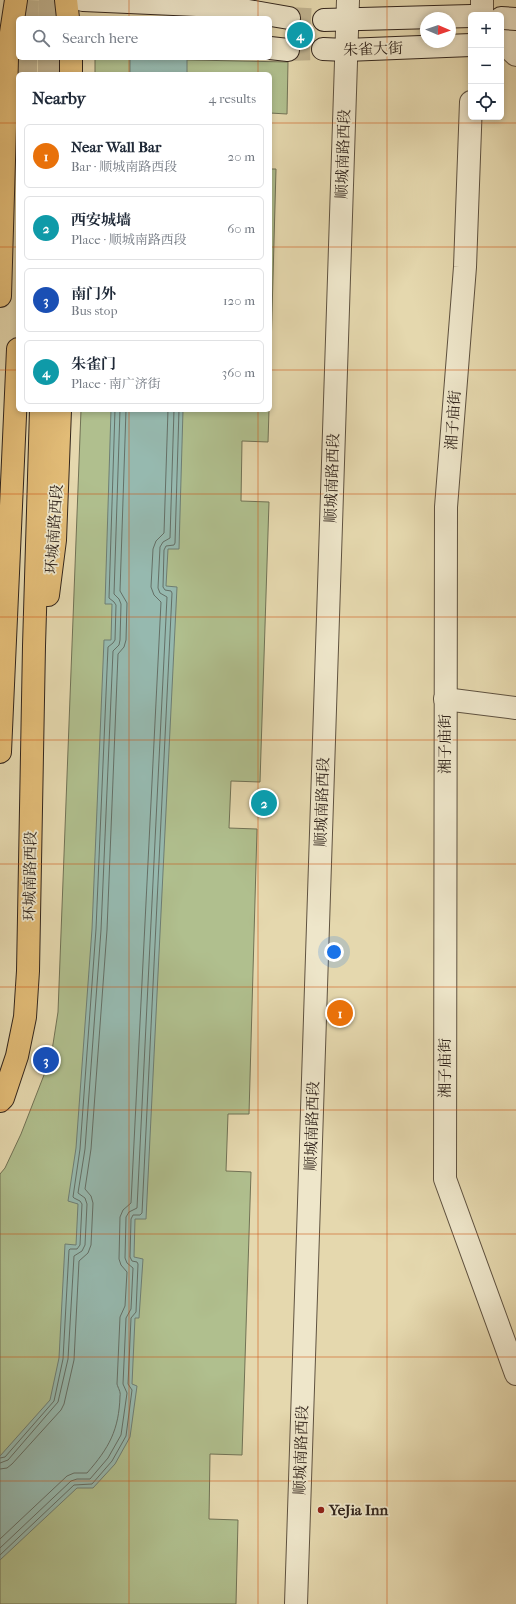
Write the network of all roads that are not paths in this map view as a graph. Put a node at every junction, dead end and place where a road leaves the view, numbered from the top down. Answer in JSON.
{"nodes":[{"id":1,"x":16,"y":0,"type":"edge"},
{"id":2,"x":66,"y":0,"type":"edge"},
{"id":3,"x":83,"y":0,"type":"edge"},
{"id":4,"x":482,"y":0,"type":"edge"},
{"id":5,"x":348,"y":10,"type":"edge"},
{"id":6,"x":516,"y":11,"type":"edge"},
{"id":7,"x":482,"y":12,"type":"edge"},
{"id":8,"x":68,"y":16,"type":"edge"},
{"id":9,"x":468,"y":16,"type":"edge"},
{"id":10,"x":504,"y":17,"type":"edge"},
{"id":11,"x":289,"y":18,"type":"tunnel mouth"},
{"id":12,"x":504,"y":18,"type":"edge"},
{"id":13,"x":516,"y":19,"type":"edge"},
{"id":14,"x":324,"y":20,"type":"tunnel mouth"},
{"id":15,"x":10,"y":23,"type":"edge"},
{"id":16,"x":504,"y":41,"type":"edge"},
{"id":17,"x":516,"y":42,"type":"edge"},
{"id":18,"x":504,"y":44,"type":"edge"},
{"id":19,"x":468,"y":45,"type":"edge"},
{"id":20,"x":323,"y":49,"type":"tunnel mouth"},
{"id":21,"x":346,"y":50,"type":"junction"},
{"id":22,"x":516,"y":55,"type":"edge"},
{"id":23,"x":71,"y":60,"type":"edge"},
{"id":24,"x":71,"y":72,"type":"edge"},
{"id":25,"x":470,"y":120,"type":"edge"},
{"id":26,"x":0,"y":296,"type":"edge"},
{"id":27,"x":16,"y":394,"type":"edge"},
{"id":28,"x":41,"y":412,"type":"edge"},
{"id":29,"x":60,"y":412,"type":"edge"},
{"id":30,"x":34,"y":646,"type":"junction"},
{"id":31,"x":0,"y":648,"type":"edge"},
{"id":32,"x":3,"y":687,"type":"junction"},
{"id":33,"x":445,"y":699,"type":"junction"},
{"id":34,"x":516,"y":708,"type":"edge"},
{"id":35,"x":0,"y":752,"type":"edge"},
{"id":36,"x":1,"y":1100,"type":"edge"},
{"id":37,"x":516,"y":1374,"type":"edge"},
{"id":38,"x":296,"y":1604,"type":"edge"}],
"edges":[{"from":1,"to":15,"type":"main road"},
{"from":2,"to":8,"type":"main road"},
{"from":3,"to":11,"type":"street"},
{"from":4,"to":7,"type":"street"},
{"from":5,"to":9,"type":"street","name":"朱雀大街"},
{"from":5,"to":14,"type":"street","name":"朱雀大街"},
{"from":5,"to":21,"type":"street","name":"顺城南路西段"},
{"from":6,"to":10,"type":"street"},
{"from":12,"to":13,"type":"street"},
{"from":15,"to":26,"type":"main road"},
{"from":16,"to":17,"type":"street"},
{"from":18,"to":22,"type":"street"},
{"from":19,"to":21,"type":"street","name":"朱雀大街"},
{"from":20,"to":21,"type":"street","name":"朱雀大街"},
{"from":21,"to":38,"type":"street","name":"顺城南路西段"},
{"from":23,"to":24,"type":"main road"},
{"from":25,"to":33,"type":"street","name":"湘子庙街"},
{"from":27,"to":32,"type":"main road"},
{"from":28,"to":30,"type":"main road","name":"环城南路西段"},
{"from":29,"to":30,"type":"main road","name":"环城南路西段"},
{"from":30,"to":36,"type":"main road","name":"环城南路西段"},
{"from":31,"to":32,"type":"main road"},
{"from":32,"to":35,"type":"main road"},
{"from":33,"to":34,"type":"street"},
{"from":33,"to":37,"type":"street","name":"湘子庙街"}]}
